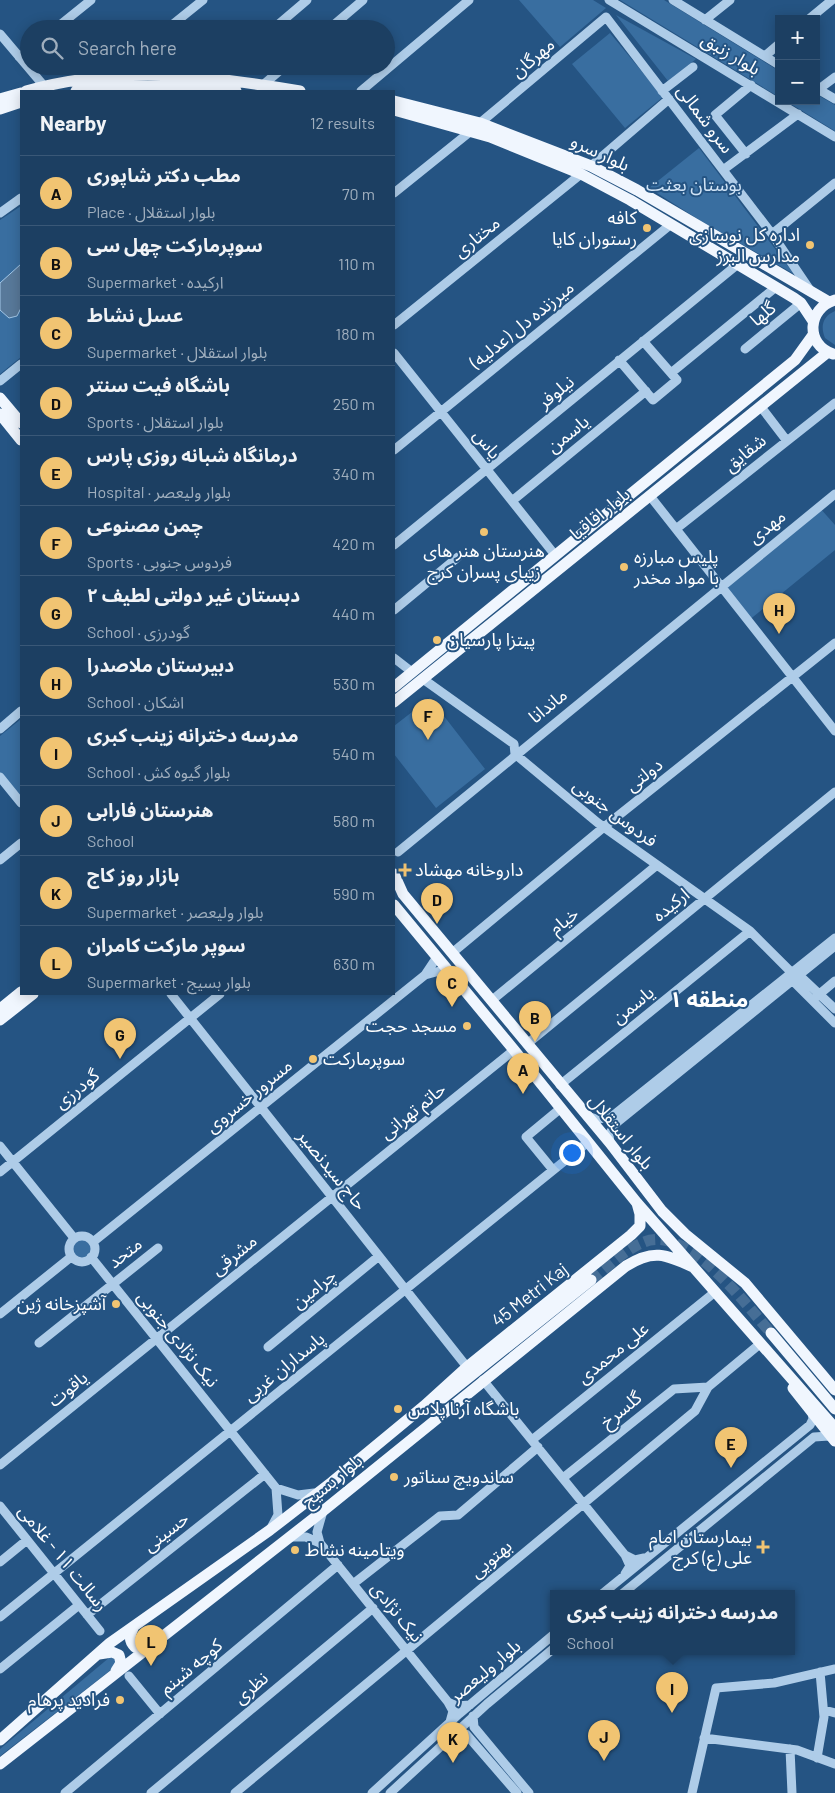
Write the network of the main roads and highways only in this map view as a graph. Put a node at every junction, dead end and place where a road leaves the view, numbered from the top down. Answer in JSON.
{"nodes":[{"id":1,"x":202,"y":81,"type":"junction"},
{"id":2,"x":30,"y":90,"type":"edge"},
{"id":3,"x":84,"y":90,"type":"edge"},
{"id":4,"x":233,"y":90,"type":"edge"},
{"id":5,"x":294,"y":90,"type":"edge"},
{"id":6,"x":20,"y":93,"type":"edge"},
{"id":7,"x":0,"y":100,"type":"edge"},
{"id":8,"x":395,"y":101,"type":"edge"},
{"id":9,"x":20,"y":102,"type":"edge"},
{"id":10,"x":0,"y":109,"type":"edge"},
{"id":11,"x":395,"y":110,"type":"edge"},
{"id":12,"x":810,"y":291,"type":"junction"},
{"id":13,"x":832,"y":301,"type":"edge"},
{"id":14,"x":801,"y":303,"type":"junction"},
{"id":15,"x":813,"y":321,"type":"junction"},
{"id":16,"x":813,"y":335,"type":"junction"},
{"id":17,"x":831,"y":353,"type":"edge"},
{"id":18,"x":0,"y":398,"type":"edge"},
{"id":19,"x":0,"y":414,"type":"edge"},
{"id":20,"x":20,"y":423,"type":"edge"},
{"id":21,"x":20,"y":439,"type":"edge"},
{"id":22,"x":395,"y":686,"type":"edge"},
{"id":23,"x":395,"y":701,"type":"edge"},
{"id":24,"x":395,"y":877,"type":"edge"},
{"id":25,"x":395,"y":907,"type":"edge"},
{"id":26,"x":20,"y":993,"type":"edge"},
{"id":27,"x":31,"y":995,"type":"edge"},
{"id":28,"x":0,"y":1009,"type":"edge"},
{"id":29,"x":0,"y":1020,"type":"edge"},
{"id":30,"x":637,"y":1203,"type":"junction"},
{"id":31,"x":693,"y":1266,"type":"junction"},
{"id":32,"x":593,"y":1279,"type":"junction"},
{"id":33,"x":771,"y":1333,"type":"tunnel mouth"},
{"id":34,"x":778,"y":1363,"type":"junction"},
{"id":35,"x":830,"y":1384,"type":"edge"},
{"id":36,"x":424,"y":1406,"type":"junction"},
{"id":37,"x":835,"y":1409,"type":"edge"},
{"id":38,"x":835,"y":1436,"type":"edge"},
{"id":39,"x":134,"y":1626,"type":"junction"},
{"id":40,"x":151,"y":1645,"type":"junction"},
{"id":41,"x":98,"y":1654,"type":"junction"},
{"id":42,"x":115,"y":1672,"type":"junction"},
{"id":43,"x":0,"y":1740,"type":"edge"},
{"id":44,"x":0,"y":1764,"type":"edge"}],
"edges":[{"from":1,"to":2,"type":"main road"},
{"from":1,"to":3,"type":"main road"},
{"from":1,"to":4,"type":"main road"},
{"from":1,"to":5,"type":"main road"},
{"from":6,"to":7,"type":"main road"},
{"from":8,"to":12,"type":"main road","name":"بلوار سرو"},
{"from":9,"to":10,"type":"main road"},
{"from":11,"to":14,"type":"main road","name":"بلوار سرو"},
{"from":12,"to":13,"type":"main road","name":"بلوار سرو"},
{"from":12,"to":14,"type":"main road"},
{"from":13,"to":15,"type":"main road"},
{"from":14,"to":15,"type":"main road","name":"بلوار سرو"},
{"from":15,"to":16,"type":"main road"},
{"from":16,"to":17,"type":"main road"},
{"from":16,"to":22,"type":"main road","name":"بلوار اقاقیا"},
{"from":17,"to":23,"type":"main road","name":"بلوار اقاقیا"},
{"from":18,"to":20,"type":"main road"},
{"from":19,"to":21,"type":"main road"},
{"from":24,"to":35,"type":"main road","name":"بلوار استقلال"},
{"from":25,"to":30,"type":"main road","name":"بلوار استقلال"},
{"from":26,"to":28,"type":"main road"},
{"from":27,"to":29,"type":"main road"},
{"from":30,"to":31,"type":"main road","name":"بلوار استقلال"},
{"from":30,"to":32,"type":"main road","name":"45 Metri Kaj"},
{"from":31,"to":32,"type":"main road","name":"بلوار بسیج"},
{"from":31,"to":34,"type":"main road","name":"بلوار استقلال"},
{"from":32,"to":36,"type":"main road","name":"45 Metri Kaj"},
{"from":32,"to":36,"type":"main road"},
{"from":32,"to":40,"type":"main road","name":"بلوار بسیج"},
{"from":33,"to":37,"type":"main road"},
{"from":34,"to":38,"type":"main road"},
{"from":34,"to":38,"type":"main road"},
{"from":35,"to":37,"type":"main road"},
{"from":36,"to":39,"type":"main road","name":"بلوار بسیج"},
{"from":39,"to":40,"type":"main road"},
{"from":39,"to":41,"type":"main road","name":"بلوار بسیج"},
{"from":40,"to":42,"type":"main road","name":"بلوار بسیج"},
{"from":41,"to":42,"type":"main road"},
{"from":41,"to":43,"type":"main road","name":"بلوار بسیج"},
{"from":42,"to":44,"type":"main road","name":"بلوار بسیج"}]}
